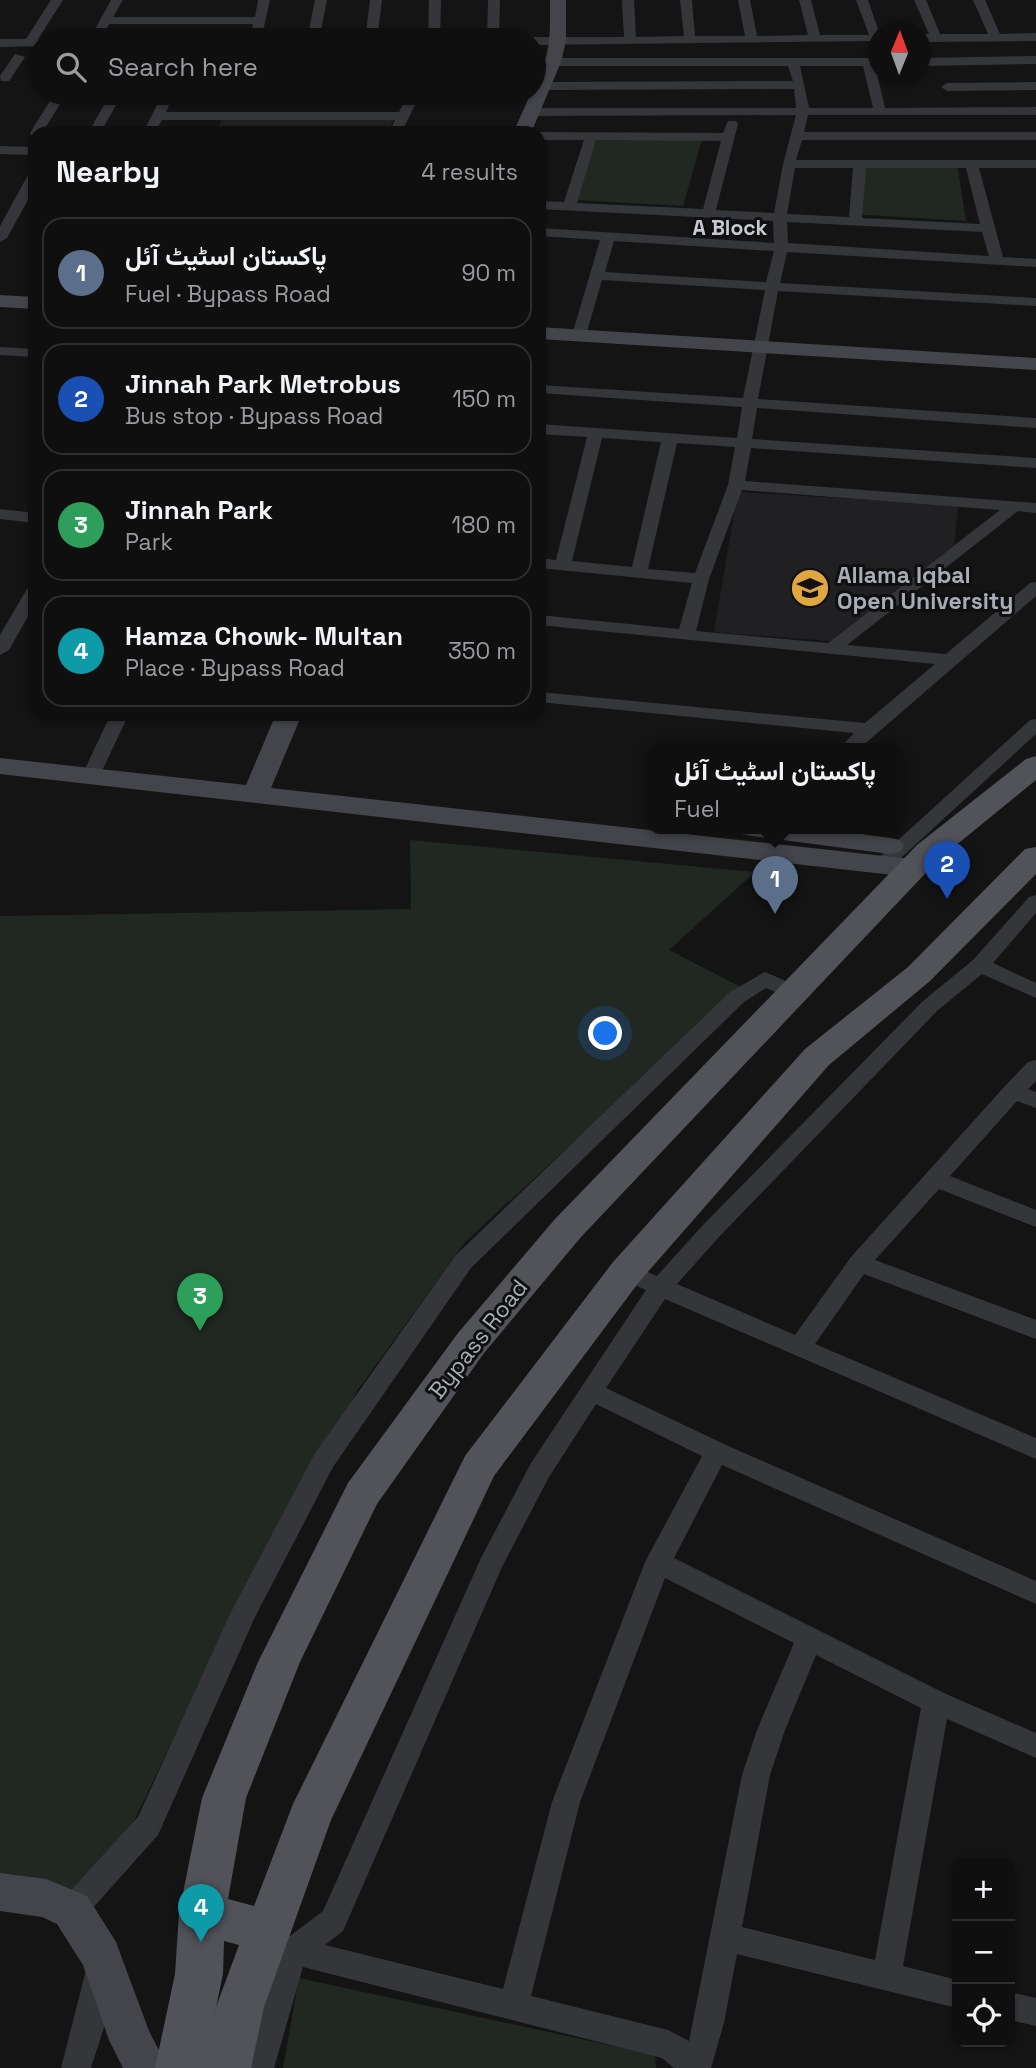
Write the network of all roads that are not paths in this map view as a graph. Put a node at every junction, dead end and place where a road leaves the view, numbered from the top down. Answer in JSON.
{"nodes":[{"id":1,"x":57,"y":0,"type":"edge"},
{"id":2,"x":117,"y":0,"type":"edge"},
{"id":3,"x":264,"y":0,"type":"edge"},
{"id":4,"x":321,"y":0,"type":"edge"},
{"id":5,"x":376,"y":0,"type":"edge"},
{"id":6,"x":435,"y":0,"type":"edge"},
{"id":7,"x":494,"y":0,"type":"edge"},
{"id":8,"x":558,"y":0,"type":"edge"},
{"id":9,"x":628,"y":0,"type":"edge"},
{"id":10,"x":686,"y":0,"type":"edge"},
{"id":11,"x":744,"y":0,"type":"edge"},
{"id":12,"x":806,"y":0,"type":"edge"},
{"id":13,"x":862,"y":0,"type":"edge"},
{"id":14,"x":920,"y":0,"type":"edge"},
{"id":15,"x":979,"y":0,"type":"edge"},
{"id":16,"x":104,"y":20,"type":"junction"},
{"id":17,"x":260,"y":20,"type":"junction"},
{"id":18,"x":870,"y":21,"type":"edge"},
{"id":19,"x":43,"y":28,"type":"edge"},
{"id":20,"x":100,"y":28,"type":"edge"},
{"id":21,"x":258,"y":28,"type":"edge"},
{"id":22,"x":315,"y":28,"type":"edge"},
{"id":23,"x":372,"y":28,"type":"edge"},
{"id":24,"x":434,"y":28,"type":"edge"},
{"id":25,"x":493,"y":28,"type":"edge"},
{"id":26,"x":1036,"y":37,"type":"edge"},
{"id":27,"x":868,"y":38,"type":"edge"},
{"id":28,"x":931,"y":38,"type":"edge"},
{"id":29,"x":936,"y":38,"type":"junction"},
{"id":30,"x":996,"y":38,"type":"junction"},
{"id":31,"x":752,"y":39,"type":"junction"},
{"id":32,"x":815,"y":39,"type":"junction"},
{"id":33,"x":630,"y":40,"type":"junction"},
{"id":34,"x":690,"y":40,"type":"junction"},
{"id":35,"x":546,"y":41,"type":"edge"},
{"id":36,"x":558,"y":41,"type":"junction"},
{"id":37,"x":0,"y":43,"type":"edge"},
{"id":38,"x":28,"y":43,"type":"edge"},
{"id":39,"x":19,"y":57,"type":"dead end"},
{"id":40,"x":1036,"y":60,"type":"edge"},
{"id":41,"x":931,"y":61,"type":"edge"},
{"id":42,"x":940,"y":61,"type":"junction"},
{"id":43,"x":546,"y":62,"type":"edge"},
{"id":44,"x":553,"y":62,"type":"junction"},
{"id":45,"x":868,"y":62,"type":"edge"},
{"id":46,"x":793,"y":63,"type":"junction"},
{"id":47,"x":546,"y":77,"type":"edge"},
{"id":48,"x":2,"y":80,"type":"edge"},
{"id":49,"x":876,"y":84,"type":"edge"},
{"id":50,"x":800,"y":85,"type":"junction"},
{"id":51,"x":546,"y":86,"type":"edge"},
{"id":52,"x":947,"y":86,"type":"junction"},
{"id":53,"x":1036,"y":86,"type":"edge"},
{"id":54,"x":54,"y":105,"type":"edge"},
{"id":55,"x":110,"y":105,"type":"edge"},
{"id":56,"x":163,"y":105,"type":"edge"},
{"id":57,"x":409,"y":105,"type":"edge"},
{"id":58,"x":534,"y":105,"type":"edge"},
{"id":59,"x":803,"y":111,"type":"junction"},
{"id":60,"x":880,"y":111,"type":"junction"},
{"id":61,"x":954,"y":111,"type":"junction"},
{"id":62,"x":1036,"y":111,"type":"edge"},
{"id":63,"x":531,"y":112,"type":"junction"},
{"id":64,"x":736,"y":112,"type":"junction"},
{"id":65,"x":157,"y":116,"type":"junction"},
{"id":66,"x":218,"y":116,"type":"junction"},
{"id":67,"x":403,"y":116,"type":"junction"},
{"id":68,"x":41,"y":126,"type":"edge"},
{"id":69,"x":98,"y":126,"type":"edge"},
{"id":70,"x":152,"y":126,"type":"edge"},
{"id":71,"x":213,"y":126,"type":"edge"},
{"id":72,"x":398,"y":126,"type":"edge"},
{"id":73,"x":525,"y":126,"type":"edge"},
{"id":74,"x":546,"y":136,"type":"edge"},
{"id":75,"x":798,"y":136,"type":"junction"},
{"id":76,"x":1036,"y":136,"type":"edge"},
{"id":77,"x":592,"y":137,"type":"junction"},
{"id":78,"x":727,"y":137,"type":"junction"},
{"id":79,"x":0,"y":150,"type":"edge"},
{"id":80,"x":28,"y":151,"type":"edge"},
{"id":81,"x":789,"y":164,"type":"junction"},
{"id":82,"x":860,"y":164,"type":"junction"},
{"id":83,"x":971,"y":164,"type":"junction"},
{"id":84,"x":1036,"y":164,"type":"edge"},
{"id":85,"x":28,"y":188,"type":"edge"},
{"id":86,"x":546,"y":205,"type":"edge"},
{"id":87,"x":570,"y":205,"type":"junction"},
{"id":88,"x":709,"y":213,"type":"junction"},
{"id":89,"x":780,"y":218,"type":"junction"},
{"id":90,"x":855,"y":223,"type":"junction"},
{"id":91,"x":988,"y":228,"type":"junction"},
{"id":92,"x":546,"y":233,"type":"edge"},
{"id":93,"x":608,"y":237,"type":"junction"},
{"id":94,"x":0,"y":238,"type":"edge"},
{"id":95,"x":781,"y":247,"type":"junction"},
{"id":96,"x":997,"y":261,"type":"junction"},
{"id":97,"x":1036,"y":263,"type":"edge"},
{"id":98,"x":598,"y":276,"type":"junction"},
{"id":99,"x":772,"y":288,"type":"junction"},
{"id":100,"x":0,"y":301,"type":"edge"},
{"id":101,"x":1036,"y":302,"type":"edge"},
{"id":102,"x":28,"y":303,"type":"edge"},
{"id":103,"x":546,"y":333,"type":"edge"},
{"id":104,"x":579,"y":335,"type":"junction"},
{"id":105,"x":760,"y":346,"type":"junction"},
{"id":106,"x":0,"y":351,"type":"edge"},
{"id":107,"x":28,"y":353,"type":"edge"},
{"id":108,"x":1036,"y":364,"type":"edge"},
{"id":109,"x":546,"y":392,"type":"edge"},
{"id":110,"x":751,"y":403,"type":"junction"},
{"id":111,"x":1036,"y":423,"type":"edge"},
{"id":112,"x":546,"y":429,"type":"edge"},
{"id":113,"x":596,"y":433,"type":"junction"},
{"id":114,"x":670,"y":438,"type":"junction"},
{"id":115,"x":744,"y":442,"type":"junction"},
{"id":116,"x":1036,"y":463,"type":"edge"},
{"id":117,"x":736,"y":485,"type":"junction"},
{"id":118,"x":1014,"y":507,"type":"junction"},
{"id":119,"x":1036,"y":508,"type":"edge"},
{"id":120,"x":0,"y":514,"type":"edge"},
{"id":121,"x":28,"y":517,"type":"edge"},
{"id":122,"x":546,"y":565,"type":"edge"},
{"id":123,"x":563,"y":566,"type":"junction"},
{"id":124,"x":639,"y":573,"type":"junction"},
{"id":125,"x":701,"y":579,"type":"junction"},
{"id":126,"x":1036,"y":587,"type":"edge"},
{"id":127,"x":28,"y":601,"type":"edge"},
{"id":128,"x":546,"y":621,"type":"edge"},
{"id":129,"x":686,"y":635,"type":"junction"},
{"id":130,"x":831,"y":649,"type":"junction"},
{"id":131,"x":0,"y":650,"type":"edge"},
{"id":132,"x":952,"y":660,"type":"junction"},
{"id":133,"x":546,"y":698,"type":"edge"},
{"id":134,"x":117,"y":721,"type":"edge"},
{"id":135,"x":286,"y":721,"type":"edge"},
{"id":136,"x":1036,"y":724,"type":"edge"},
{"id":137,"x":869,"y":729,"type":"junction"},
{"id":138,"x":854,"y":743,"type":"edge"},
{"id":139,"x":0,"y":752,"type":"edge"},
{"id":140,"x":1036,"y":765,"type":"edge"},
{"id":141,"x":0,"y":766,"type":"edge"},
{"id":142,"x":94,"y":768,"type":"junction"},
{"id":143,"x":259,"y":786,"type":"junction"},
{"id":144,"x":647,"y":818,"type":"edge"},
{"id":145,"x":768,"y":834,"type":"edge"},
{"id":146,"x":788,"y":834,"type":"edge"},
{"id":147,"x":785,"y":854,"type":"junction"},
{"id":148,"x":1036,"y":856,"type":"edge"},
{"id":149,"x":906,"y":858,"type":"junction"},
{"id":150,"x":1027,"y":893,"type":"edge"},
{"id":151,"x":980,"y":965,"type":"junction"},
{"id":152,"x":1036,"y":991,"type":"edge"},
{"id":153,"x":793,"y":992,"type":"junction"},
{"id":154,"x":1036,"y":1067,"type":"edge"},
{"id":155,"x":1013,"y":1091,"type":"junction"},
{"id":156,"x":1036,"y":1101,"type":"edge"},
{"id":157,"x":936,"y":1179,"type":"junction"},
{"id":158,"x":1036,"y":1219,"type":"edge"},
{"id":159,"x":859,"y":1263,"type":"junction"},
{"id":160,"x":626,"y":1272,"type":"junction"},
{"id":161,"x":662,"y":1287,"type":"junction"},
{"id":162,"x":1036,"y":1330,"type":"edge"},
{"id":163,"x":800,"y":1346,"type":"junction"},
{"id":164,"x":591,"y":1391,"type":"junction"},
{"id":165,"x":1036,"y":1449,"type":"edge"},
{"id":166,"x":717,"y":1452,"type":"junction"},
{"id":167,"x":658,"y":1562,"type":"junction"},
{"id":168,"x":1036,"y":1593,"type":"edge"},
{"id":169,"x":810,"y":1638,"type":"junction"},
{"id":170,"x":936,"y":1702,"type":"junction"},
{"id":171,"x":1036,"y":1746,"type":"edge"},
{"id":172,"x":0,"y":1892,"type":"edge"},
{"id":173,"x":72,"y":1910,"type":"junction"},
{"id":174,"x":202,"y":1913,"type":"junction"},
{"id":175,"x":726,"y":1937,"type":"junction"},
{"id":176,"x":275,"y":1942,"type":"junction"},
{"id":177,"x":101,"y":1956,"type":"junction"},
{"id":178,"x":886,"y":1978,"type":"junction"},
{"id":179,"x":952,"y":1993,"type":"edge"},
{"id":180,"x":514,"y":2006,"type":"junction"},
{"id":181,"x":1015,"y":2007,"type":"edge"},
{"id":182,"x":1036,"y":2012,"type":"edge"},
{"id":183,"x":76,"y":2068,"type":"edge"},
{"id":184,"x":146,"y":2068,"type":"edge"},
{"id":185,"x":179,"y":2068,"type":"edge"},
{"id":186,"x":227,"y":2068,"type":"edge"},
{"id":187,"x":259,"y":2068,"type":"edge"},
{"id":188,"x":690,"y":2068,"type":"edge"},
{"id":189,"x":696,"y":2068,"type":"edge"}],
"edges":[{"from":1,"to":19,"type":"street"},
{"from":2,"to":16,"type":"street"},
{"from":3,"to":17,"type":"street"},
{"from":4,"to":22,"type":"street"},
{"from":5,"to":23,"type":"street"},
{"from":6,"to":24,"type":"street"},
{"from":7,"to":25,"type":"street"},
{"from":8,"to":36,"type":"main road"},
{"from":9,"to":33,"type":"street"},
{"from":10,"to":34,"type":"street"},
{"from":11,"to":31,"type":"street"},
{"from":12,"to":32,"type":"street"},
{"from":13,"to":18,"type":"street"},
{"from":14,"to":29,"type":"street"},
{"from":15,"to":30,"type":"street"},
{"from":16,"to":17,"type":"street"},
{"from":16,"to":20,"type":"street"},
{"from":17,"to":21,"type":"street"},
{"from":26,"to":30,"type":"street"},
{"from":27,"to":32,"type":"street"},
{"from":28,"to":29,"type":"street"},
{"from":29,"to":30,"type":"street"},
{"from":31,"to":32,"type":"street"},
{"from":31,"to":34,"type":"street"},
{"from":33,"to":34,"type":"street"},
{"from":33,"to":36,"type":"street"},
{"from":35,"to":36,"type":"street"},
{"from":36,"to":44,"type":"main road"},
{"from":37,"to":38,"type":"street"},
{"from":39,"to":48,"type":"street"},
{"from":40,"to":42,"type":"street"},
{"from":41,"to":42,"type":"street"},
{"from":42,"to":52,"type":"street"},
{"from":43,"to":44,"type":"street"},
{"from":44,"to":46,"type":"street"},
{"from":44,"to":47,"type":"main road"},
{"from":45,"to":46,"type":"street"},
{"from":46,"to":50,"type":"street"},
{"from":49,"to":60,"type":"street"},
{"from":50,"to":51,"type":"street"},
{"from":50,"to":59,"type":"street"},
{"from":52,"to":53,"type":"street"},
{"from":52,"to":61,"type":"street"},
{"from":54,"to":68,"type":"street"},
{"from":55,"to":69,"type":"street"},
{"from":56,"to":65,"type":"street"},
{"from":57,"to":67,"type":"street"},
{"from":58,"to":63,"type":"main road"},
{"from":59,"to":60,"type":"street"},
{"from":59,"to":64,"type":"street"},
{"from":59,"to":75,"type":"street"},
{"from":60,"to":61,"type":"street"},
{"from":61,"to":62,"type":"street"},
{"from":63,"to":64,"type":"street"},
{"from":63,"to":73,"type":"main road"},
{"from":64,"to":78,"type":"street"},
{"from":65,"to":66,"type":"street"},
{"from":65,"to":70,"type":"street"},
{"from":66,"to":67,"type":"street"},
{"from":66,"to":71,"type":"street"},
{"from":67,"to":72,"type":"street"},
{"from":74,"to":77,"type":"street"},
{"from":75,"to":76,"type":"street"},
{"from":75,"to":81,"type":"street"},
{"from":77,"to":78,"type":"street"},
{"from":77,"to":87,"type":"street"},
{"from":78,"to":88,"type":"street"},
{"from":79,"to":80,"type":"street"},
{"from":81,"to":82,"type":"street"},
{"from":81,"to":89,"type":"street"},
{"from":82,"to":83,"type":"street"},
{"from":82,"to":90,"type":"street"},
{"from":83,"to":84,"type":"street"},
{"from":83,"to":91,"type":"street"},
{"from":85,"to":94,"type":"street"},
{"from":86,"to":87,"type":"street"},
{"from":87,"to":88,"type":"street"},
{"from":88,"to":89,"type":"street"},
{"from":89,"to":90,"type":"street"},
{"from":89,"to":95,"type":"street"},
{"from":90,"to":91,"type":"street"},
{"from":91,"to":96,"type":"street"},
{"from":92,"to":93,"type":"street"},
{"from":93,"to":95,"type":"street"},
{"from":93,"to":98,"type":"street"},
{"from":95,"to":96,"type":"street"},
{"from":95,"to":99,"type":"street"},
{"from":96,"to":97,"type":"street"},
{"from":98,"to":99,"type":"street"},
{"from":98,"to":104,"type":"street"},
{"from":99,"to":101,"type":"street"},
{"from":99,"to":105,"type":"street"},
{"from":100,"to":102,"type":"main road"},
{"from":103,"to":104,"type":"main road"},
{"from":104,"to":105,"type":"main road"},
{"from":105,"to":108,"type":"main road"},
{"from":105,"to":110,"type":"street"},
{"from":106,"to":107,"type":"street"},
{"from":109,"to":110,"type":"street"},
{"from":110,"to":111,"type":"street"},
{"from":110,"to":115,"type":"street"},
{"from":112,"to":113,"type":"street"},
{"from":113,"to":114,"type":"street"},
{"from":113,"to":123,"type":"street"},
{"from":114,"to":115,"type":"street"},
{"from":114,"to":124,"type":"street"},
{"from":115,"to":116,"type":"street"},
{"from":115,"to":117,"type":"street"},
{"from":117,"to":118,"type":"street"},
{"from":117,"to":125,"type":"street"},
{"from":118,"to":119,"type":"street"},
{"from":118,"to":130,"type":"street"},
{"from":120,"to":121,"type":"street"},
{"from":122,"to":123,"type":"street"},
{"from":123,"to":124,"type":"street"},
{"from":124,"to":125,"type":"street"},
{"from":125,"to":129,"type":"street"},
{"from":126,"to":132,"type":"street"},
{"from":127,"to":131,"type":"street"},
{"from":128,"to":129,"type":"street"},
{"from":129,"to":130,"type":"street"},
{"from":130,"to":132,"type":"street"},
{"from":132,"to":137,"type":"street"},
{"from":133,"to":137,"type":"street"},
{"from":134,"to":142,"type":"street"},
{"from":135,"to":143,"type":"main road"},
{"from":136,"to":149,"type":"street"},
{"from":137,"to":138,"type":"street"},
{"from":139,"to":142,"type":"main road"},
{"from":140,"to":149,"type":"main road","name":"Bypass Road"},
{"from":141,"to":142,"type":"main road"},
{"from":142,"to":143,"type":"main road"},
{"from":143,"to":144,"type":"main road"},
{"from":143,"to":147,"type":"main road"},
{"from":145,"to":147,"type":"street"},
{"from":146,"to":149,"type":"main road"},
{"from":147,"to":149,"type":"main road"},
{"from":148,"to":150,"type":"main road"},
{"from":149,"to":153,"type":"main road","name":"Bypass Road"},
{"from":150,"to":151,"type":"street"},
{"from":150,"to":160,"type":"main road"},
{"from":151,"to":152,"type":"street"},
{"from":151,"to":161,"type":"street"},
{"from":153,"to":173,"type":"street"},
{"from":153,"to":174,"type":"main road","name":"Bypass Road"},
{"from":154,"to":155,"type":"street"},
{"from":155,"to":156,"type":"street"},
{"from":155,"to":157,"type":"street"},
{"from":157,"to":158,"type":"street"},
{"from":157,"to":159,"type":"street"},
{"from":159,"to":162,"type":"street"},
{"from":159,"to":163,"type":"street"},
{"from":160,"to":161,"type":"street"},
{"from":160,"to":176,"type":"main road"},
{"from":161,"to":163,"type":"street"},
{"from":161,"to":164,"type":"street"},
{"from":163,"to":165,"type":"street"},
{"from":164,"to":166,"type":"street"},
{"from":164,"to":176,"type":"street"},
{"from":166,"to":167,"type":"street"},
{"from":166,"to":168,"type":"street"},
{"from":167,"to":169,"type":"street"},
{"from":167,"to":180,"type":"street"},
{"from":169,"to":170,"type":"street"},
{"from":169,"to":175,"type":"street"},
{"from":170,"to":171,"type":"street"},
{"from":170,"to":178,"type":"street"},
{"from":172,"to":173,"type":"main road"},
{"from":173,"to":177,"type":"main road"},
{"from":174,"to":176,"type":"main road"},
{"from":174,"to":185,"type":"main road","name":"Bypass Road"},
{"from":175,"to":178,"type":"street"},
{"from":175,"to":189,"type":"street"},
{"from":176,"to":180,"type":"street"},
{"from":176,"to":186,"type":"main road"},
{"from":176,"to":187,"type":"street"},
{"from":177,"to":183,"type":"street"},
{"from":177,"to":184,"type":"main road"},
{"from":178,"to":179,"type":"street"},
{"from":180,"to":188,"type":"street"},
{"from":181,"to":182,"type":"street"}]}
